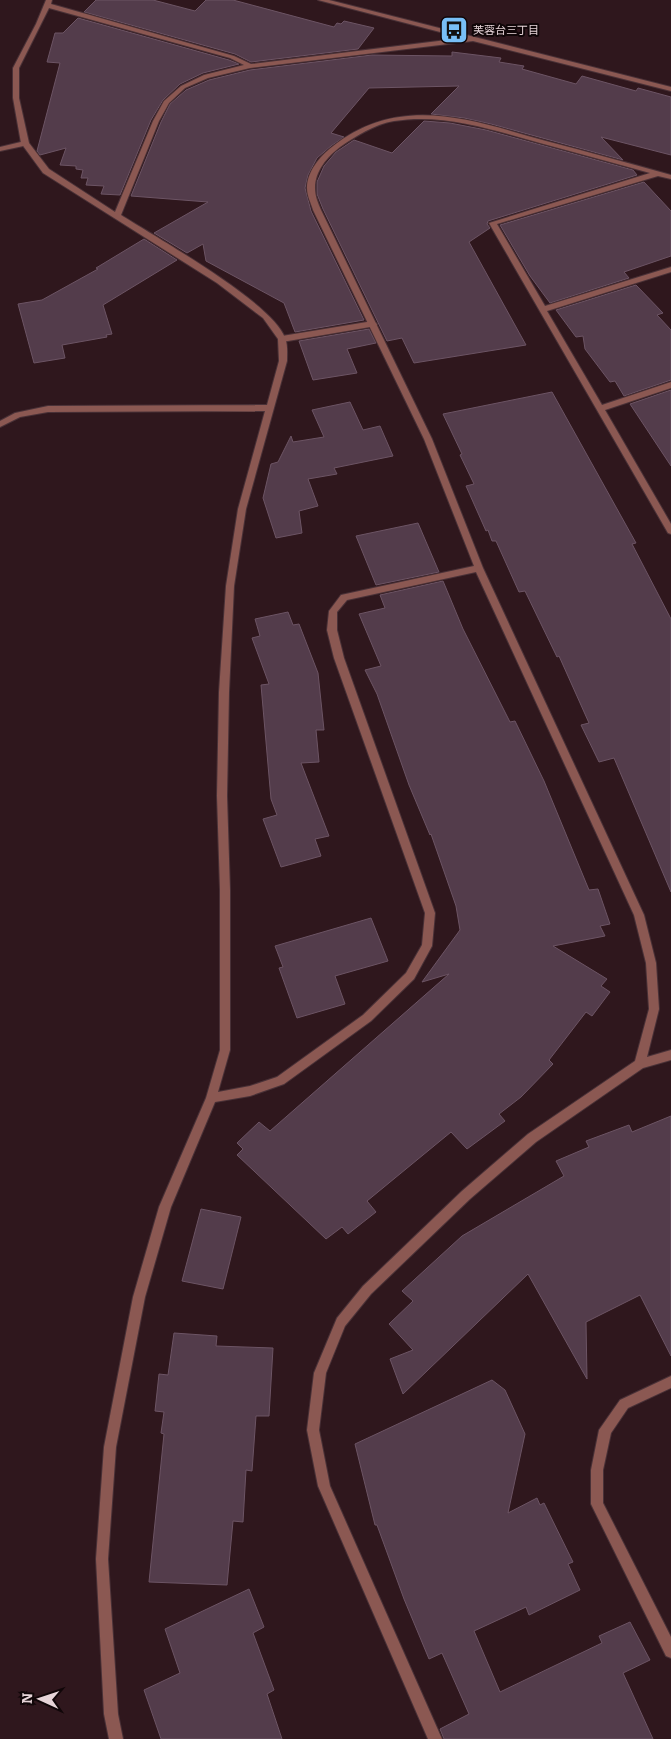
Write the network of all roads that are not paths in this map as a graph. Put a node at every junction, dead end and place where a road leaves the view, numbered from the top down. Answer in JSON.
{"nodes":[{"id":1,"x":321,"y":0,"type":"edge"},
{"id":2,"x":48,"y":2,"type":"edge"},
{"id":3,"x":471,"y":38,"type":"junction"},
{"id":4,"x":250,"y":66,"type":"junction"},
{"id":5,"x":671,"y":89,"type":"edge"},
{"id":6,"x":25,"y":143,"type":"junction"},
{"id":7,"x":0,"y":149,"type":"edge"},
{"id":8,"x":658,"y":173,"type":"junction"},
{"id":9,"x":671,"y":177,"type":"edge"},
{"id":10,"x":117,"y":217,"type":"junction"},
{"id":11,"x":671,"y":269,"type":"edge"},
{"id":12,"x":544,"y":308,"type":"junction"},
{"id":13,"x":372,"y":324,"type":"junction"},
{"id":14,"x":282,"y":339,"type":"junction"},
{"id":15,"x":671,"y":385,"type":"edge"},
{"id":16,"x":271,"y":408,"type":"junction"},
{"id":17,"x":600,"y":408,"type":"junction"},
{"id":18,"x":0,"y":424,"type":"edge"},
{"id":19,"x":671,"y":531,"type":"edge"},
{"id":20,"x":479,"y":568,"type":"junction"},
{"id":21,"x":671,"y":1055,"type":"edge"},
{"id":22,"x":640,"y":1064,"type":"junction"},
{"id":23,"x":211,"y":1098,"type":"junction"},
{"id":24,"x":671,"y":1382,"type":"edge"},
{"id":25,"x":671,"y":1651,"type":"edge"},
{"id":26,"x":116,"y":1739,"type":"edge"},
{"id":27,"x":435,"y":1739,"type":"edge"}],
"edges":[{"from":1,"to":3,"type":"street"},
{"from":2,"to":4,"type":"street"},
{"from":2,"to":6,"type":"street"},
{"from":3,"to":4,"type":"street"},
{"from":3,"to":5,"type":"street"},
{"from":4,"to":10,"type":"street"},
{"from":6,"to":7,"type":"street"},
{"from":6,"to":10,"type":"street"},
{"from":8,"to":9,"type":"street"},
{"from":8,"to":12,"type":"street"},
{"from":8,"to":13,"type":"street"},
{"from":10,"to":14,"type":"street"},
{"from":11,"to":12,"type":"street"},
{"from":12,"to":17,"type":"street"},
{"from":13,"to":14,"type":"street"},
{"from":13,"to":20,"type":"street"},
{"from":14,"to":16,"type":"street"},
{"from":15,"to":17,"type":"street"},
{"from":16,"to":18,"type":"street"},
{"from":16,"to":23,"type":"street"},
{"from":17,"to":19,"type":"street"},
{"from":20,"to":22,"type":"street"},
{"from":20,"to":23,"type":"street"},
{"from":21,"to":22,"type":"street"},
{"from":22,"to":27,"type":"street"},
{"from":23,"to":26,"type":"street"},
{"from":24,"to":25,"type":"street"}]}
